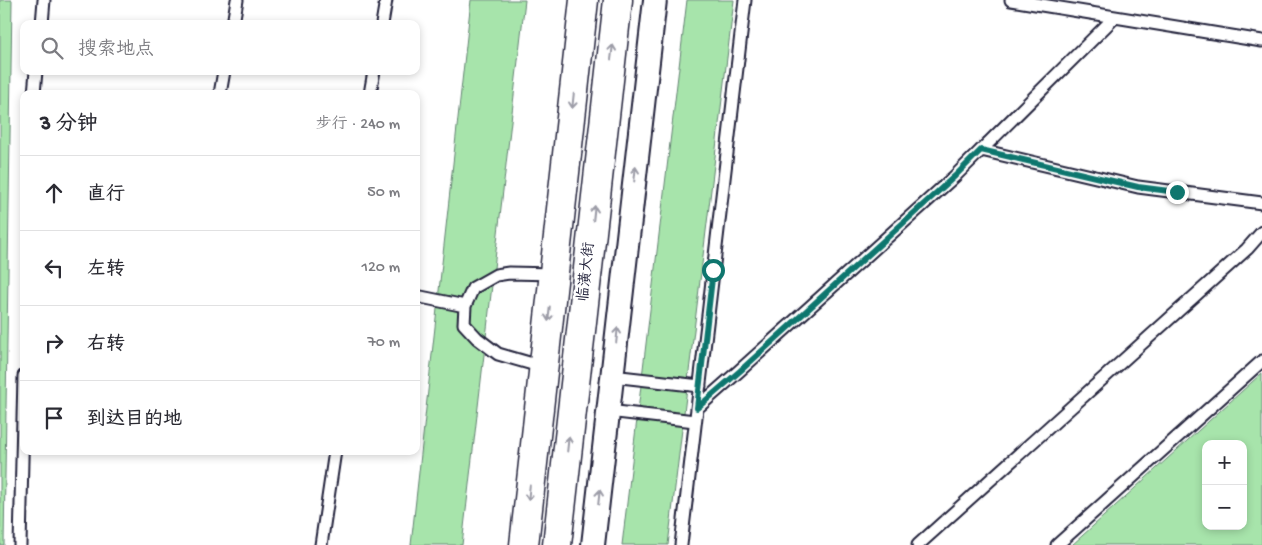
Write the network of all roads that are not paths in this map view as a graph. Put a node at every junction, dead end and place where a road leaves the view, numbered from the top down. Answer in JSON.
{"nodes":[{"id":1,"x":44,"y":0,"type":"edge"},
{"id":2,"x":237,"y":0,"type":"edge"},
{"id":3,"x":386,"y":0,"type":"edge"},
{"id":4,"x":584,"y":0,"type":"edge"},
{"id":5,"x":618,"y":0,"type":"edge"},
{"id":6,"x":655,"y":0,"type":"edge"},
{"id":7,"x":745,"y":0,"type":"edge"},
{"id":8,"x":1011,"y":0,"type":"edge"},
{"id":9,"x":1115,"y":17,"type":"junction"},
{"id":10,"x":42,"y":20,"type":"edge"},
{"id":11,"x":234,"y":20,"type":"edge"},
{"id":12,"x":383,"y":20,"type":"edge"},
{"id":13,"x":1262,"y":41,"type":"edge"},
{"id":14,"x":36,"y":75,"type":"edge"},
{"id":15,"x":223,"y":75,"type":"edge"},
{"id":16,"x":373,"y":75,"type":"edge"},
{"id":17,"x":34,"y":90,"type":"edge"},
{"id":18,"x":221,"y":90,"type":"edge"},
{"id":19,"x":371,"y":90,"type":"edge"},
{"id":20,"x":981,"y":150,"type":"junction"},
{"id":21,"x":1262,"y":202,"type":"edge"},
{"id":22,"x":1262,"y":232,"type":"edge"},
{"id":23,"x":554,"y":274,"type":"junction"},
{"id":24,"x":420,"y":297,"type":"edge"},
{"id":25,"x":465,"y":306,"type":"junction"},
{"id":26,"x":1262,"y":361,"type":"edge"},
{"id":27,"x":543,"y":367,"type":"junction"},
{"id":28,"x":612,"y":376,"type":"junction"},
{"id":29,"x":700,"y":386,"type":"junction"},
{"id":30,"x":697,"y":408,"type":"junction"},
{"id":31,"x":608,"y":411,"type":"junction"},
{"id":32,"x":695,"y":421,"type":"junction"},
{"id":33,"x":22,"y":455,"type":"edge"},
{"id":34,"x":334,"y":455,"type":"edge"},
{"id":35,"x":20,"y":545,"type":"edge"},
{"id":36,"x":321,"y":545,"type":"edge"},
{"id":37,"x":524,"y":545,"type":"edge"},
{"id":38,"x":557,"y":545,"type":"edge"},
{"id":39,"x":593,"y":545,"type":"edge"},
{"id":40,"x":681,"y":545,"type":"edge"},
{"id":41,"x":918,"y":545,"type":"edge"},
{"id":42,"x":1057,"y":545,"type":"edge"}],
"edges":[{"from":1,"to":10,"type":"lane"},
{"from":2,"to":11,"type":"lane"},
{"from":3,"to":12,"type":"lane"},
{"from":4,"to":23,"type":"main road","one_way":true},
{"from":38,"to":5,"type":"main road","name":"临潢大街","one_way":true},
{"from":28,"to":6,"type":"street","one_way":true},
{"from":7,"to":29,"type":"lane"},
{"from":8,"to":9,"type":"lane"},
{"from":9,"to":13,"type":"lane"},
{"from":9,"to":20,"type":"lane"},
{"from":14,"to":17,"type":"lane"},
{"from":15,"to":18,"type":"lane"},
{"from":16,"to":19,"type":"lane"},
{"from":20,"to":21,"type":"lane"},
{"from":20,"to":30,"type":"lane"},
{"from":22,"to":41,"type":"lane"},
{"from":23,"to":25,"type":"lane"},
{"from":23,"to":27,"type":"main road","one_way":true},
{"from":24,"to":25,"type":"lane"},
{"from":25,"to":27,"type":"lane"},
{"from":26,"to":42,"type":"lane"},
{"from":27,"to":37,"type":"main road","one_way":true},
{"from":28,"to":29,"type":"lane"},
{"from":28,"to":31,"type":"street"},
{"from":29,"to":30,"type":"lane"},
{"from":30,"to":32,"type":"lane"},
{"from":31,"to":32,"type":"lane"},
{"from":39,"to":31,"type":"street","one_way":true},
{"from":32,"to":40,"type":"lane"},
{"from":33,"to":35,"type":"lane"},
{"from":34,"to":36,"type":"lane"}]}
